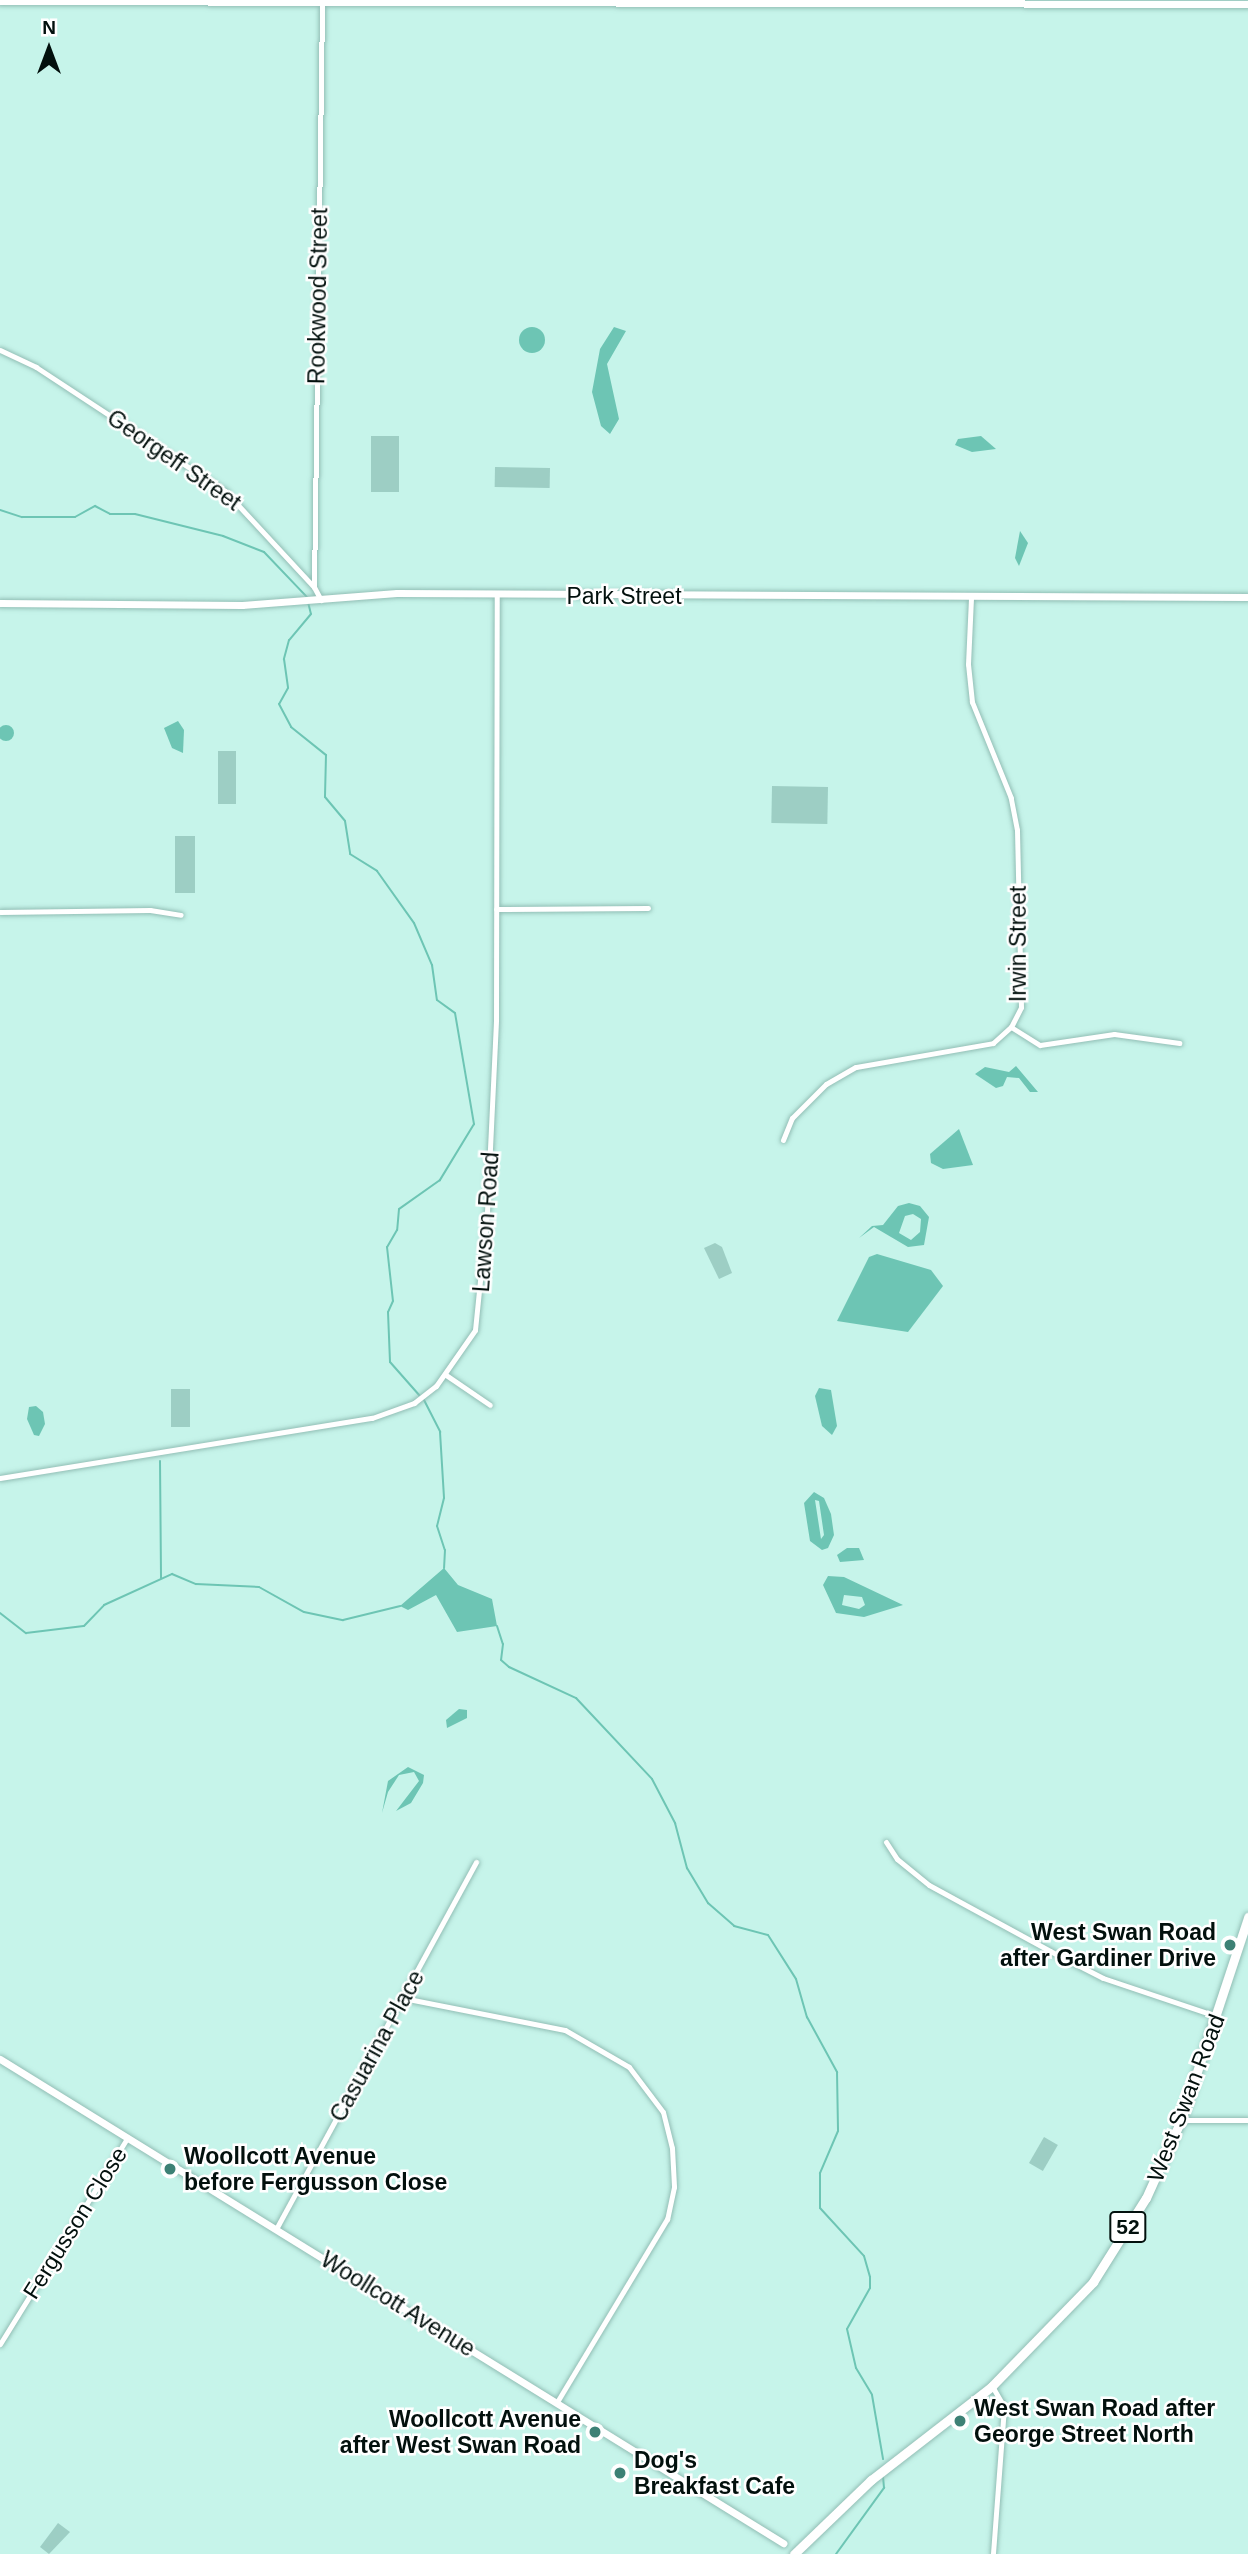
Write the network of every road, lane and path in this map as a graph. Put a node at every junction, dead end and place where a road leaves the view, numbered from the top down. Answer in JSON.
{"nodes":[{"id":1,"x":0,"y":1,"type":"edge"},
{"id":2,"x":1248,"y":4,"type":"edge"},
{"id":3,"x":322,"y":5,"type":"junction"},
{"id":4,"x":0,"y":350,"type":"edge"},
{"id":5,"x":314,"y":587,"type":"junction"},
{"id":6,"x":497,"y":595,"type":"junction"},
{"id":7,"x":971,"y":597,"type":"junction"},
{"id":8,"x":1248,"y":597,"type":"edge"},
{"id":9,"x":321,"y":600,"type":"junction"},
{"id":10,"x":0,"y":603,"type":"edge"},
{"id":11,"x":648,"y":908,"type":"dead end"},
{"id":12,"x":496,"y":909,"type":"junction"},
{"id":13,"x":0,"y":912,"type":"edge"},
{"id":14,"x":181,"y":915,"type":"dead end"},
{"id":15,"x":1011,"y":1027,"type":"junction"},
{"id":16,"x":1179,"y":1043,"type":"dead end"},
{"id":17,"x":783,"y":1140,"type":"dead end"},
{"id":18,"x":446,"y":1374,"type":"junction"},
{"id":19,"x":490,"y":1405,"type":"dead end"},
{"id":20,"x":0,"y":1478,"type":"edge"},
{"id":21,"x":886,"y":1842,"type":"dead end"},
{"id":22,"x":476,"y":1863,"type":"dead end"},
{"id":23,"x":1248,"y":1917,"type":"edge"},
{"id":24,"x":403,"y":1998,"type":"junction"},
{"id":25,"x":1219,"y":2017,"type":"junction"},
{"id":26,"x":0,"y":2059,"type":"edge"},
{"id":27,"x":1181,"y":2120,"type":"junction"},
{"id":28,"x":1248,"y":2120,"type":"edge"},
{"id":29,"x":128,"y":2137,"type":"junction"},
{"id":30,"x":276,"y":2229,"type":"junction"},
{"id":31,"x":0,"y":2344,"type":"edge"},
{"id":32,"x":992,"y":2386,"type":"junction"},
{"id":33,"x":557,"y":2402,"type":"junction"},
{"id":34,"x":783,"y":2543,"type":"joint"},
{"id":35,"x":795,"y":2552,"type":"edge"},
{"id":36,"x":993,"y":2554,"type":"edge"}],
"edges":[{"from":1,"to":3,"type":"street"},
{"from":2,"to":3,"type":"street"},
{"from":3,"to":5,"type":"street","name":"Rookwood Street"},
{"from":4,"to":5,"type":"street","name":"Georgeff Street"},
{"from":5,"to":9,"type":"street","name":"Georgeff Street"},
{"from":6,"to":7,"type":"street","name":"Park Street"},
{"from":6,"to":9,"type":"street","name":"Park Street"},
{"from":6,"to":12,"type":"street","name":"Lawson Road"},
{"from":7,"to":8,"type":"street","name":"Park Street"},
{"from":7,"to":15,"type":"street","name":"Irwin Street"},
{"from":9,"to":10,"type":"street","name":"Park Street"},
{"from":11,"to":12,"type":"street"},
{"from":12,"to":18,"type":"street","name":"Lawson Road"},
{"from":13,"to":14,"type":"street"},
{"from":15,"to":16,"type":"street"},
{"from":15,"to":17,"type":"street","name":"Irwin Street"},
{"from":18,"to":19,"type":"street"},
{"from":18,"to":20,"type":"street","name":"Lawson Road"},
{"from":21,"to":25,"type":"street"},
{"from":22,"to":24,"type":"street","name":"Casuarina Place"},
{"from":23,"to":25,"type":"main road","name":"West Swan Road","number":"52"},
{"from":24,"to":30,"type":"street","name":"Casuarina Place"},
{"from":24,"to":33,"type":"street"},
{"from":25,"to":27,"type":"main road","name":"West Swan Road","number":"52"},
{"from":26,"to":29,"type":"street","name":"Woollcott Avenue"},
{"from":27,"to":28,"type":"street"},
{"from":27,"to":32,"type":"main road","name":"West Swan Road","number":"52"},
{"from":29,"to":30,"type":"street","name":"Woollcott Avenue"},
{"from":29,"to":31,"type":"street","name":"Fergusson Close"},
{"from":30,"to":33,"type":"street","name":"Woollcott Avenue"},
{"from":32,"to":35,"type":"main road","name":"West Swan Road","number":"52"},
{"from":32,"to":36,"type":"street"},
{"from":33,"to":34,"type":"street","name":"Woollcott Avenue"},
{"from":34,"to":35,"type":"street","name":"Woollcott Avenue"}]}
